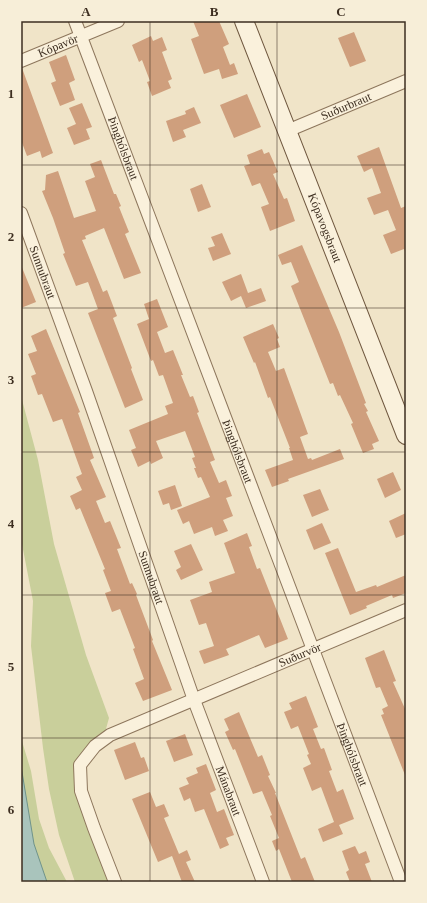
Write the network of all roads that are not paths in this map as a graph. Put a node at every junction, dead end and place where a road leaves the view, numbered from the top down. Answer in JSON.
{"nodes":[{"id":1,"x":75,"y":21,"type":"edge"},
{"id":2,"x":118,"y":21,"type":"edge"},
{"id":3,"x":244,"y":21,"type":"edge"},
{"id":4,"x":81,"y":36,"type":"junction"},
{"id":5,"x":21,"y":61,"type":"edge"},
{"id":6,"x":406,"y":81,"type":"edge"},
{"id":7,"x":287,"y":131,"type":"junction"},
{"id":8,"x":21,"y":213,"type":"edge"},
{"id":9,"x":406,"y":435,"type":"edge"},
{"id":10,"x":406,"y":610,"type":"edge"},
{"id":11,"x":312,"y":650,"type":"junction"},
{"id":12,"x":194,"y":700,"type":"junction"},
{"id":13,"x":115,"y":882,"type":"edge"},
{"id":14,"x":263,"y":882,"type":"edge"},
{"id":15,"x":401,"y":882,"type":"edge"}],
"edges":[{"from":1,"to":4,"type":"street","name":"Þinghólsbraut"},
{"from":2,"to":4,"type":"street","name":"Kópavör"},
{"from":3,"to":7,"type":"street","name":"Kópavogsbraut"},
{"from":4,"to":5,"type":"street","name":"Kópavör"},
{"from":4,"to":11,"type":"street","name":"Þinghólsbraut"},
{"from":6,"to":7,"type":"street","name":"Suðurbraut"},
{"from":7,"to":9,"type":"street","name":"Kópavogsbraut"},
{"from":8,"to":12,"type":"street","name":"Sunnubraut"},
{"from":10,"to":11,"type":"street","name":"Suðurvör"},
{"from":11,"to":12,"type":"street","name":"Suðurvör"},
{"from":11,"to":15,"type":"street","name":"Þinghólsbraut"},
{"from":12,"to":13,"type":"street"},
{"from":12,"to":14,"type":"street","name":"Mánabraut"}]}
